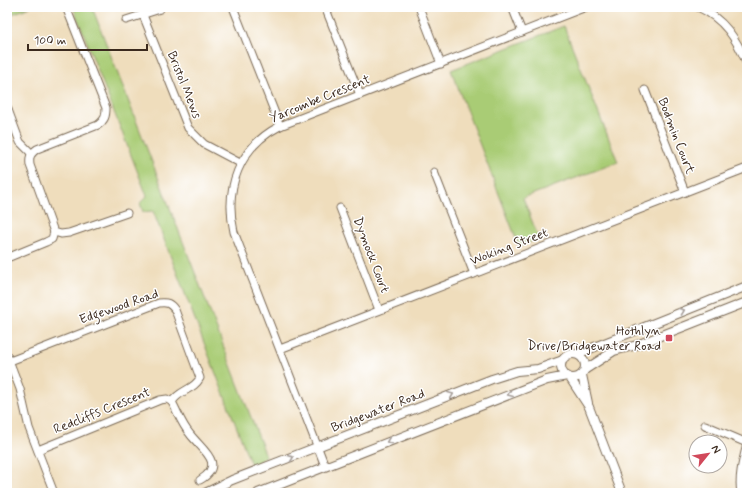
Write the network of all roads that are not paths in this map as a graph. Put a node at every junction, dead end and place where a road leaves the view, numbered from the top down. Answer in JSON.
{"nodes":[{"id":1,"x":66,"y":7,"type":"edge"},
{"id":2,"x":233,"y":7,"type":"edge"},
{"id":3,"x":325,"y":7,"type":"edge"},
{"id":4,"x":419,"y":7,"type":"edge"},
{"id":5,"x":512,"y":7,"type":"edge"},
{"id":6,"x":586,"y":7,"type":"edge"},
{"id":7,"x":698,"y":7,"type":"edge"},
{"id":8,"x":160,"y":9,"type":"dead end"},
{"id":9,"x":143,"y":15,"type":"junction"},
{"id":10,"x":126,"y":20,"type":"dead end"},
{"id":11,"x":522,"y":32,"type":"junction"},
{"id":12,"x":441,"y":64,"type":"junction"},
{"id":13,"x":747,"y":64,"type":"edge"},
{"id":14,"x":645,"y":90,"type":"dead end"},
{"id":15,"x":360,"y":95,"type":"junction"},
{"id":16,"x":7,"y":107,"type":"edge"},
{"id":17,"x":280,"y":126,"type":"junction"},
{"id":18,"x":31,"y":153,"type":"junction"},
{"id":19,"x":240,"y":163,"type":"junction"},
{"id":20,"x":747,"y":168,"type":"edge"},
{"id":21,"x":434,"y":172,"type":"dead end"},
{"id":22,"x":685,"y":192,"type":"junction"},
{"id":23,"x":340,"y":208,"type":"dead end"},
{"id":24,"x":128,"y":213,"type":"dead end"},
{"id":25,"x":54,"y":232,"type":"junction"},
{"id":26,"x":7,"y":258,"type":"edge"},
{"id":27,"x":474,"y":274,"type":"junction"},
{"id":28,"x":747,"y":286,"type":"edge"},
{"id":29,"x":747,"y":302,"type":"edge"},
{"id":30,"x":379,"y":310,"type":"junction"},
{"id":31,"x":280,"y":349,"type":"junction"},
{"id":32,"x":577,"y":354,"type":"junction"},
{"id":33,"x":8,"y":358,"type":"edge"},
{"id":34,"x":562,"y":360,"type":"junction"},
{"id":35,"x":584,"y":372,"type":"junction"},
{"id":36,"x":568,"y":377,"type":"junction"},
{"id":37,"x":172,"y":402,"type":"junction"},
{"id":38,"x":589,"y":407,"type":"junction"},
{"id":39,"x":705,"y":425,"type":"dead end"},
{"id":40,"x":747,"y":444,"type":"edge"},
{"id":41,"x":318,"y":447,"type":"junction"},
{"id":42,"x":38,"y":450,"type":"junction"},
{"id":43,"x":325,"y":466,"type":"junction"},
{"id":44,"x":200,"y":480,"type":"dead end"},
{"id":45,"x":54,"y":493,"type":"edge"},
{"id":46,"x":205,"y":493,"type":"edge"},
{"id":47,"x":258,"y":493,"type":"edge"},
{"id":48,"x":622,"y":493,"type":"edge"},
{"id":49,"x":741,"y":493,"type":"edge"}],
"edges":[{"from":1,"to":18,"type":"street"},
{"from":2,"to":17,"type":"street"},
{"from":3,"to":15,"type":"street"},
{"from":4,"to":12,"type":"street"},
{"from":5,"to":11,"type":"street"},
{"from":6,"to":11,"type":"street","name":"Yarcombe Crescent"},
{"from":7,"to":13,"type":"street"},
{"from":8,"to":9,"type":"street"},
{"from":9,"to":10,"type":"street"},
{"from":9,"to":19,"type":"street","name":"Bristol Mews"},
{"from":11,"to":12,"type":"street","name":"Yarcombe Crescent"},
{"from":12,"to":15,"type":"street","name":"Yarcombe Crescent"},
{"from":14,"to":22,"type":"street","name":"Bodmin Court"},
{"from":15,"to":17,"type":"street","name":"Yarcombe Crescent"},
{"from":16,"to":18,"type":"street"},
{"from":17,"to":19,"type":"street","name":"Yarcombe Crescent"},
{"from":18,"to":25,"type":"street"},
{"from":19,"to":31,"type":"street","name":"Yarcombe Crescent"},
{"from":20,"to":22,"type":"street","name":"Woking Street"},
{"from":21,"to":27,"type":"street"},
{"from":22,"to":27,"type":"street","name":"Woking Street"},
{"from":23,"to":30,"type":"street","name":"Dymock Court"},
{"from":24,"to":25,"type":"street"},
{"from":25,"to":26,"type":"street"},
{"from":27,"to":30,"type":"street","name":"Woking Street"},
{"from":32,"to":28,"type":"street","one_way":true},
{"from":29,"to":35,"type":"street"},
{"from":30,"to":31,"type":"street","name":"Woking Street"},
{"from":31,"to":41,"type":"street","name":"Yarcombe Crescent"},
{"from":32,"to":34,"type":"street"},
{"from":32,"to":35,"type":"street"},
{"from":33,"to":37,"type":"street","name":"Edgewood Road"},
{"from":33,"to":42,"type":"street"},
{"from":34,"to":36,"type":"street"},
{"from":41,"to":34,"type":"street","name":"Bridgewater Road","one_way":true},
{"from":35,"to":36,"type":"street"},
{"from":35,"to":38,"type":"street"},
{"from":36,"to":38,"type":"street"},
{"from":36,"to":43,"type":"street","one_way":true},
{"from":37,"to":42,"type":"street","name":"Redcliffs Crescent"},
{"from":37,"to":44,"type":"street","name":"Redcliffs Crescent"},
{"from":38,"to":48,"type":"street"},
{"from":39,"to":40,"type":"street"},
{"from":40,"to":49,"type":"street"},
{"from":41,"to":43,"type":"street","name":"Yarcombe Crescent"},
{"from":46,"to":41,"type":"street","name":"Bridgewater Road","one_way":true},
{"from":42,"to":45,"type":"street"},
{"from":43,"to":47,"type":"street"}]}
